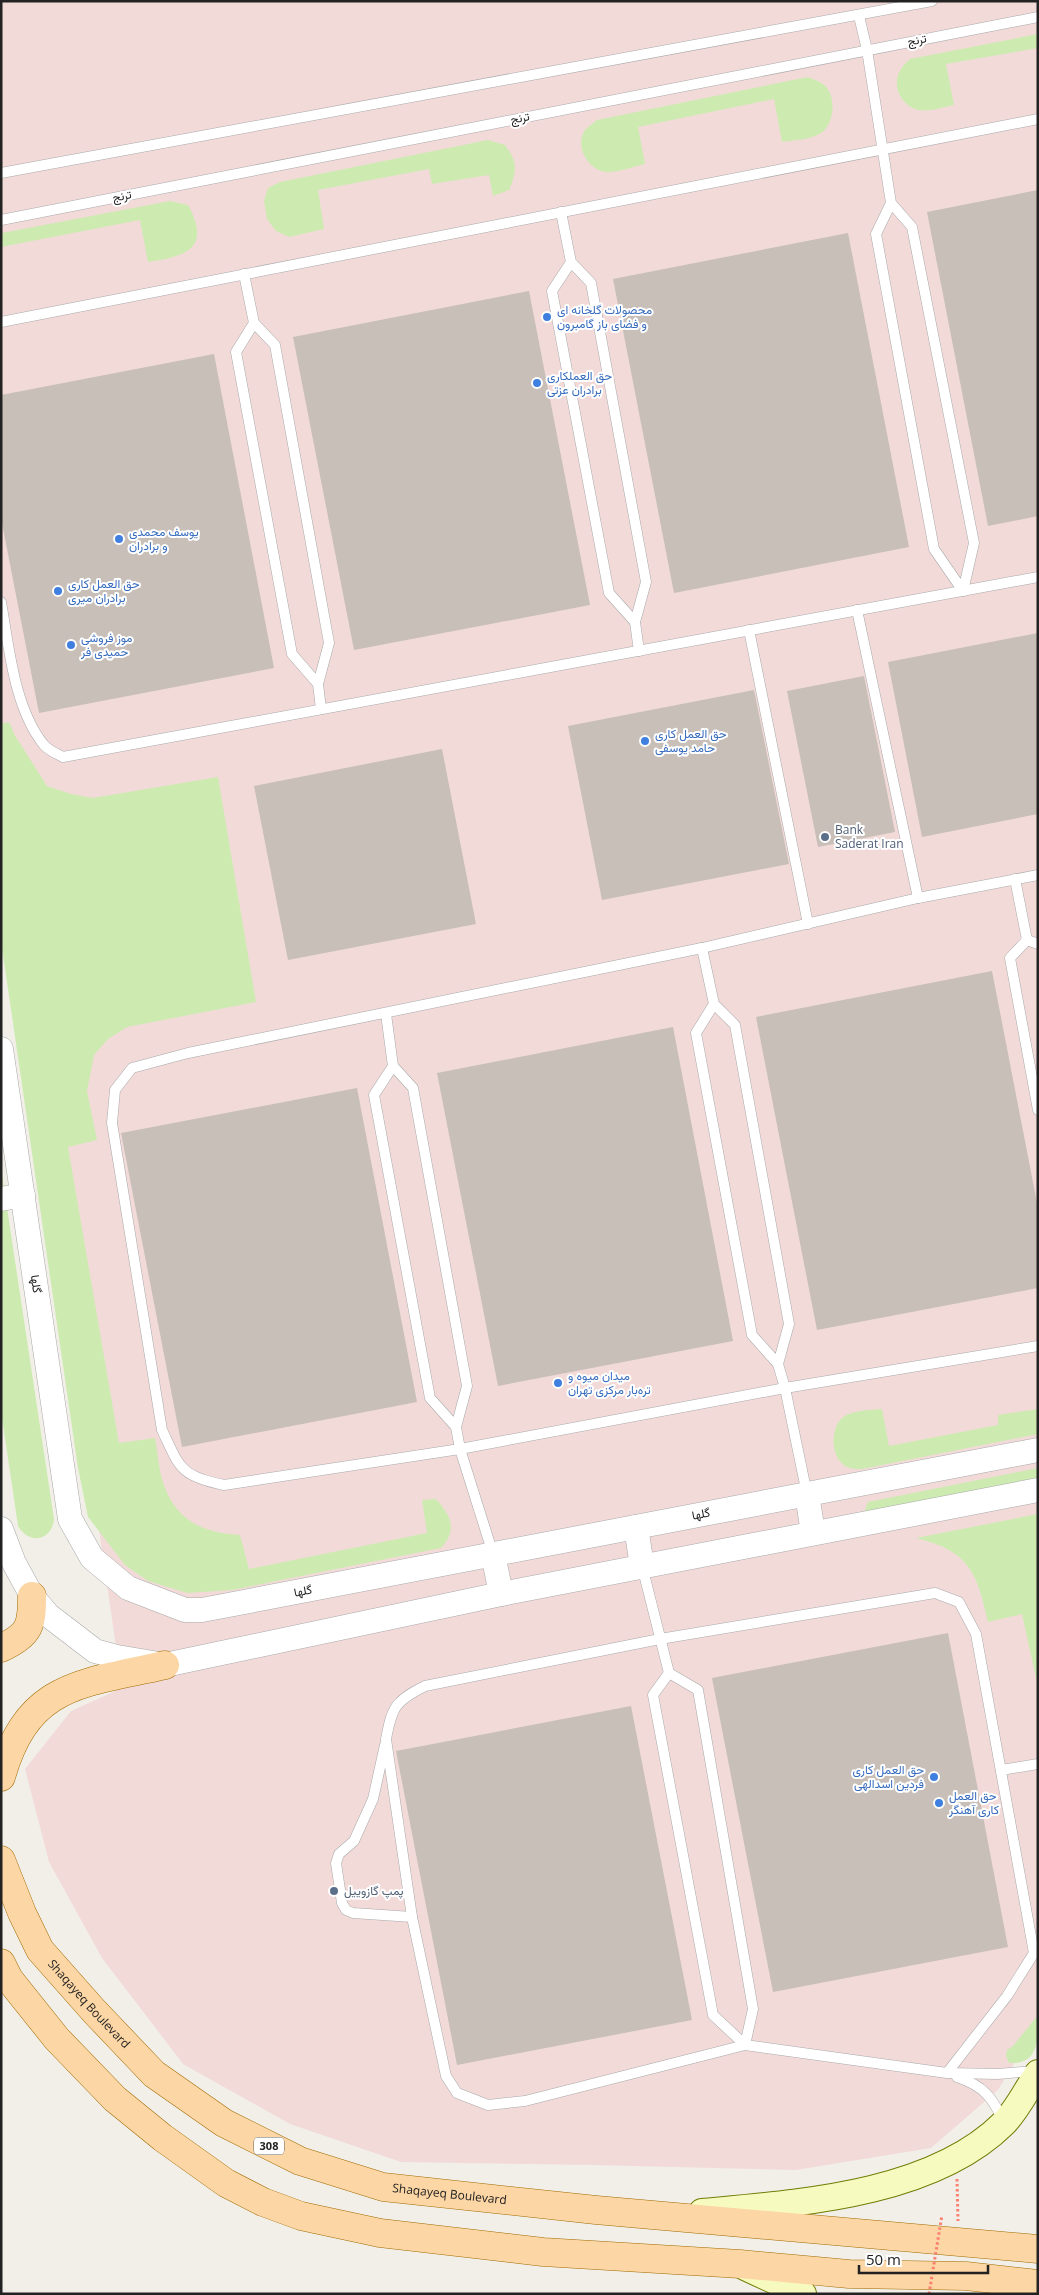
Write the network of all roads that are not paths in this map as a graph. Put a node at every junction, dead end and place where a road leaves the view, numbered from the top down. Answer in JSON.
{"nodes":[{"id":1,"x":932,"y":1,"type":"edge"},
{"id":2,"x":859,"y":16,"type":"junction"},
{"id":3,"x":1038,"y":17,"type":"edge"},
{"id":4,"x":868,"y":50,"type":"junction"},
{"id":5,"x":1038,"y":119,"type":"edge"},
{"id":6,"x":882,"y":149,"type":"junction"},
{"id":7,"x":1,"y":173,"type":"edge"},
{"id":8,"x":890,"y":203,"type":"junction"},
{"id":9,"x":561,"y":212,"type":"junction"},
{"id":10,"x":1,"y":220,"type":"edge"},
{"id":11,"x":571,"y":262,"type":"junction"},
{"id":12,"x":244,"y":274,"type":"junction"},
{"id":13,"x":1,"y":322,"type":"edge"},
{"id":14,"x":254,"y":323,"type":"junction"},
{"id":15,"x":1038,"y":577,"type":"edge"},
{"id":16,"x":963,"y":591,"type":"junction"},
{"id":17,"x":1,"y":602,"type":"edge"},
{"id":18,"x":857,"y":610,"type":"junction"},
{"id":19,"x":635,"y":622,"type":"junction"},
{"id":20,"x":749,"y":630,"type":"junction"},
{"id":21,"x":639,"y":651,"type":"junction"},
{"id":22,"x":318,"y":684,"type":"junction"},
{"id":23,"x":321,"y":709,"type":"junction"},
{"id":24,"x":1038,"y":874,"type":"edge"},
{"id":25,"x":1015,"y":879,"type":"junction"},
{"id":26,"x":918,"y":898,"type":"junction"},
{"id":27,"x":808,"y":924,"type":"junction"},
{"id":28,"x":1027,"y":940,"type":"junction"},
{"id":29,"x":1038,"y":944,"type":"edge"},
{"id":30,"x":702,"y":948,"type":"junction"},
{"id":31,"x":714,"y":1004,"type":"junction"},
{"id":32,"x":386,"y":1014,"type":"junction"},
{"id":33,"x":1,"y":1049,"type":"edge"},
{"id":34,"x":393,"y":1066,"type":"junction"},
{"id":35,"x":1038,"y":1110,"type":"edge"},
{"id":36,"x":12,"y":1197,"type":"edge"},
{"id":37,"x":1038,"y":1346,"type":"edge"},
{"id":38,"x":778,"y":1364,"type":"junction"},
{"id":39,"x":785,"y":1388,"type":"junction"},
{"id":40,"x":456,"y":1427,"type":"junction"},
{"id":41,"x":460,"y":1449,"type":"junction"},
{"id":42,"x":1038,"y":1450,"type":"edge"},
{"id":43,"x":1038,"y":1490,"type":"edge"},
{"id":44,"x":807,"y":1494,"type":"junction"},
{"id":45,"x":636,"y":1527,"type":"junction"},
{"id":46,"x":1,"y":1528,"type":"edge"},
{"id":47,"x":814,"y":1533,"type":"junction"},
{"id":48,"x":493,"y":1554,"type":"junction"},
{"id":49,"x":642,"y":1566,"type":"junction"},
{"id":50,"x":501,"y":1594,"type":"junction"},
{"id":51,"x":32,"y":1596,"type":"junction"},
{"id":52,"x":660,"y":1639,"type":"junction"},
{"id":53,"x":1,"y":1648,"type":"edge"},
{"id":54,"x":166,"y":1665,"type":"junction"},
{"id":55,"x":669,"y":1673,"type":"junction"},
{"id":56,"x":386,"y":1739,"type":"junction"},
{"id":57,"x":1038,"y":1764,"type":"edge"},
{"id":58,"x":1001,"y":1770,"type":"junction"},
{"id":59,"x":1,"y":1777,"type":"edge"},
{"id":60,"x":1,"y":1860,"type":"edge"},
{"id":61,"x":412,"y":1917,"type":"junction"},
{"id":62,"x":1,"y":1963,"type":"edge"},
{"id":63,"x":745,"y":2045,"type":"junction"},
{"id":64,"x":1038,"y":2072,"type":"edge"},
{"id":65,"x":947,"y":2073,"type":"junction"},
{"id":66,"x":1004,"y":2123,"type":"junction"},
{"id":67,"x":662,"y":2216,"type":"junction"},
{"id":68,"x":1038,"y":2249,"type":"edge"},
{"id":69,"x":740,"y":2264,"type":"junction"},
{"id":70,"x":1038,"y":2284,"type":"edge"},
{"id":71,"x":803,"y":2294,"type":"edge"}],
"edges":[{"from":1,"to":2,"type":"lane"},
{"from":2,"to":4,"type":"lane"},
{"from":2,"to":7,"type":"lane"},
{"from":3,"to":4,"type":"lane","name":"ترنج"},
{"from":4,"to":6,"type":"lane"},
{"from":4,"to":10,"type":"lane","name":"ترنج"},
{"from":5,"to":6,"type":"lane"},
{"from":6,"to":8,"type":"lane"},
{"from":6,"to":9,"type":"lane"},
{"from":8,"to":16,"type":"lane"},
{"from":8,"to":16,"type":"lane"},
{"from":9,"to":11,"type":"lane"},
{"from":9,"to":12,"type":"lane"},
{"from":11,"to":19,"type":"lane"},
{"from":11,"to":19,"type":"lane"},
{"from":12,"to":13,"type":"lane"},
{"from":12,"to":14,"type":"lane"},
{"from":14,"to":22,"type":"lane"},
{"from":14,"to":22,"type":"lane"},
{"from":15,"to":16,"type":"lane"},
{"from":16,"to":18,"type":"lane"},
{"from":17,"to":23,"type":"lane"},
{"from":18,"to":20,"type":"lane"},
{"from":18,"to":26,"type":"lane"},
{"from":19,"to":21,"type":"lane"},
{"from":20,"to":21,"type":"lane"},
{"from":20,"to":27,"type":"lane"},
{"from":21,"to":23,"type":"lane"},
{"from":22,"to":23,"type":"lane"},
{"from":24,"to":25,"type":"lane"},
{"from":25,"to":26,"type":"lane"},
{"from":25,"to":28,"type":"lane"},
{"from":26,"to":27,"type":"lane"},
{"from":27,"to":30,"type":"lane"},
{"from":28,"to":29,"type":"lane"},
{"from":28,"to":35,"type":"lane"},
{"from":30,"to":31,"type":"lane"},
{"from":30,"to":32,"type":"lane"},
{"from":31,"to":38,"type":"lane"},
{"from":31,"to":38,"type":"lane"},
{"from":32,"to":34,"type":"lane"},
{"from":32,"to":41,"type":"lane"},
{"from":33,"to":36,"type":"street","name":"گلها"},
{"from":34,"to":40,"type":"lane"},
{"from":34,"to":40,"type":"lane"},
{"from":36,"to":48,"type":"street","name":"گلها"},
{"from":37,"to":39,"type":"lane"},
{"from":38,"to":39,"type":"lane"},
{"from":39,"to":41,"type":"lane"},
{"from":39,"to":44,"type":"lane"},
{"from":40,"to":41,"type":"lane"},
{"from":41,"to":48,"type":"lane"},
{"from":42,"to":44,"type":"street","name":"گلها"},
{"from":43,"to":47,"type":"street"},
{"from":44,"to":45,"type":"street","name":"گلها"},
{"from":44,"to":47,"type":"street"},
{"from":45,"to":48,"type":"street","name":"گلها"},
{"from":45,"to":49,"type":"street"},
{"from":46,"to":51,"type":"street"},
{"from":47,"to":49,"type":"street"},
{"from":48,"to":50,"type":"street"},
{"from":49,"to":50,"type":"street"},
{"from":49,"to":52,"type":"lane"},
{"from":50,"to":54,"type":"street"},
{"from":51,"to":53,"type":"main road"},
{"from":51,"to":54,"type":"street"},
{"from":52,"to":55,"type":"lane"},
{"from":52,"to":56,"type":"lane"},
{"from":52,"to":58,"type":"lane"},
{"from":54,"to":59,"type":"main road"},
{"from":55,"to":63,"type":"lane"},
{"from":55,"to":63,"type":"lane"},
{"from":56,"to":61,"type":"lane"},
{"from":56,"to":61,"type":"lane"},
{"from":57,"to":58,"type":"lane"},
{"from":58,"to":65,"type":"lane"},
{"from":60,"to":67,"type":"main road","name":"Shaqayeq Boulevard","number":"308"},
{"from":61,"to":63,"type":"lane"},
{"from":62,"to":69,"type":"main road"},
{"from":63,"to":65,"type":"lane"},
{"from":64,"to":65,"type":"lane"},
{"from":64,"to":66,"type":"main road"},
{"from":65,"to":66,"type":"lane"},
{"from":66,"to":67,"type":"main road"},
{"from":67,"to":68,"type":"main road","name":"Shaqayeq Boulevard","number":"308"},
{"from":69,"to":70,"type":"main road"},
{"from":69,"to":71,"type":"main road"}]}
